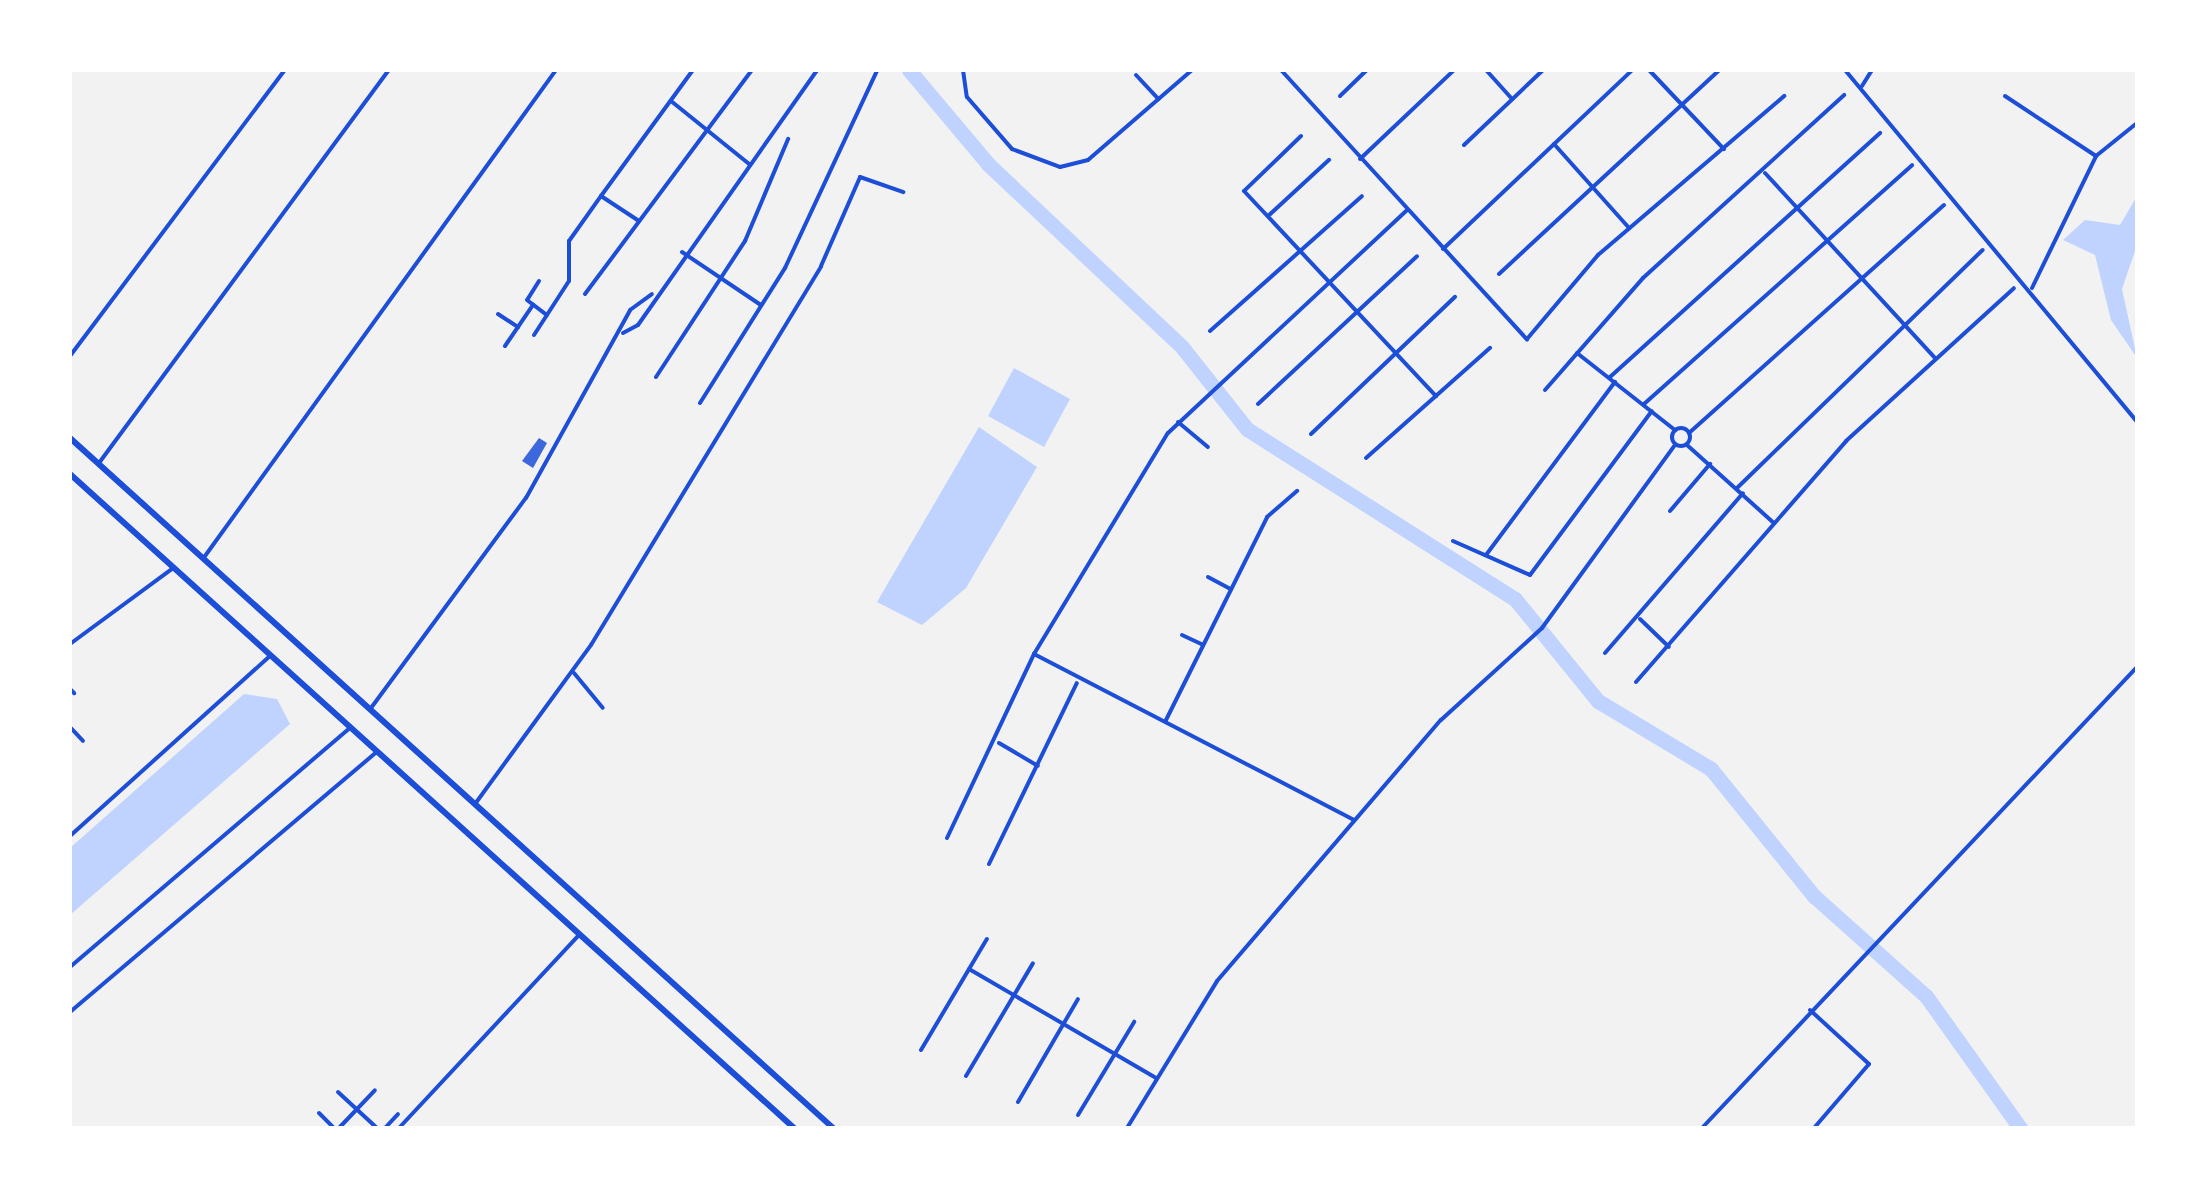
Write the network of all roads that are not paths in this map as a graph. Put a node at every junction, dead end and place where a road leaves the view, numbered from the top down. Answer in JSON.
{"nodes":[{"id":1,"x":284,"y":70,"type":"edge"},
{"id":2,"x":389,"y":70,"type":"edge"},
{"id":3,"x":556,"y":70,"type":"edge"},
{"id":4,"x":693,"y":70,"type":"edge"},
{"id":5,"x":752,"y":70,"type":"edge"},
{"id":6,"x":817,"y":70,"type":"edge"},
{"id":7,"x":963,"y":70,"type":"edge"},
{"id":8,"x":1192,"y":70,"type":"edge"},
{"id":9,"x":1367,"y":70,"type":"edge"},
{"id":10,"x":1454,"y":70,"type":"edge"},
{"id":11,"x":1486,"y":70,"type":"edge"},
{"id":12,"x":1544,"y":70,"type":"edge"},
{"id":13,"x":1632,"y":70,"type":"edge"},
{"id":14,"x":1649,"y":70,"type":"edge"},
{"id":15,"x":1719,"y":70,"type":"edge"},
{"id":16,"x":1845,"y":70,"type":"edge"},
{"id":17,"x":1872,"y":70,"type":"edge"},
{"id":18,"x":876,"y":71,"type":"edge"},
{"id":19,"x":1284,"y":71,"type":"edge"},
{"id":20,"x":1136,"y":75,"type":"dead end"},
{"id":21,"x":1862,"y":86,"type":"junction"},
{"id":22,"x":1844,"y":95,"type":"dead end"},
{"id":23,"x":1340,"y":96,"type":"dead end"},
{"id":24,"x":1784,"y":96,"type":"dead end"},
{"id":25,"x":2005,"y":96,"type":"dead end"},
{"id":26,"x":1158,"y":99,"type":"junction"},
{"id":27,"x":1512,"y":99,"type":"junction"},
{"id":28,"x":671,"y":101,"type":"junction"},
{"id":29,"x":1682,"y":104,"type":"junction"},
{"id":30,"x":2137,"y":123,"type":"edge"},
{"id":31,"x":708,"y":131,"type":"junction"},
{"id":32,"x":1880,"y":133,"type":"dead end"},
{"id":33,"x":1301,"y":136,"type":"dead end"},
{"id":34,"x":788,"y":140,"type":"dead end"},
{"id":35,"x":1554,"y":144,"type":"junction"},
{"id":36,"x":1464,"y":145,"type":"dead end"},
{"id":37,"x":1724,"y":149,"type":"junction"},
{"id":38,"x":2096,"y":156,"type":"junction"},
{"id":39,"x":1360,"y":159,"type":"junction"},
{"id":40,"x":1330,"y":160,"type":"dead end"},
{"id":41,"x":749,"y":164,"type":"junction"},
{"id":42,"x":1912,"y":165,"type":"dead end"},
{"id":43,"x":1765,"y":173,"type":"junction"},
{"id":44,"x":1592,"y":187,"type":"junction"},
{"id":45,"x":903,"y":192,"type":"dead end"},
{"id":46,"x":601,"y":196,"type":"junction"},
{"id":47,"x":1362,"y":196,"type":"dead end"},
{"id":48,"x":1944,"y":205,"type":"dead end"},
{"id":49,"x":1796,"y":207,"type":"junction"},
{"id":50,"x":1408,"y":210,"type":"junction"},
{"id":51,"x":1268,"y":216,"type":"junction"},
{"id":52,"x":639,"y":222,"type":"junction"},
{"id":53,"x":1629,"y":228,"type":"junction"},
{"id":54,"x":1826,"y":242,"type":"junction"},
{"id":55,"x":1444,"y":249,"type":"junction"},
{"id":56,"x":1983,"y":250,"type":"dead end"},
{"id":57,"x":682,"y":252,"type":"junction"},
{"id":58,"x":1301,"y":252,"type":"junction"},
{"id":59,"x":1417,"y":256,"type":"dead end"},
{"id":60,"x":1499,"y":274,"type":"dead end"},
{"id":61,"x":1862,"y":278,"type":"junction"},
{"id":62,"x":721,"y":280,"type":"junction"},
{"id":63,"x":539,"y":282,"type":"dead end"},
{"id":64,"x":1330,"y":283,"type":"junction"},
{"id":65,"x":2014,"y":288,"type":"dead end"},
{"id":66,"x":2030,"y":290,"type":"junction"},
{"id":67,"x":585,"y":294,"type":"dead end"},
{"id":68,"x":652,"y":294,"type":"junction"},
{"id":69,"x":1455,"y":297,"type":"dead end"},
{"id":70,"x":534,"y":305,"type":"junction"},
{"id":71,"x":762,"y":306,"type":"junction"},
{"id":72,"x":1357,"y":312,"type":"junction"},
{"id":73,"x":498,"y":314,"type":"dead end"},
{"id":74,"x":547,"y":314,"type":"junction"},
{"id":75,"x":1901,"y":321,"type":"junction"},
{"id":76,"x":518,"y":327,"type":"junction"},
{"id":77,"x":1210,"y":332,"type":"dead end"},
{"id":78,"x":623,"y":333,"type":"junction"},
{"id":79,"x":534,"y":335,"type":"dead end"},
{"id":80,"x":505,"y":346,"type":"dead end"},
{"id":81,"x":1490,"y":348,"type":"dead end"},
{"id":82,"x":1577,"y":353,"type":"junction"},
{"id":83,"x":1396,"y":354,"type":"junction"},
{"id":84,"x":70,"y":356,"type":"edge"},
{"id":85,"x":1934,"y":357,"type":"junction"},
{"id":86,"x":1610,"y":377,"type":"junction"},
{"id":87,"x":656,"y":378,"type":"dead end"},
{"id":88,"x":1616,"y":382,"type":"junction"},
{"id":89,"x":1545,"y":390,"type":"dead end"},
{"id":90,"x":1436,"y":396,"type":"junction"},
{"id":91,"x":700,"y":404,"type":"dead end"},
{"id":92,"x":1258,"y":404,"type":"dead end"},
{"id":93,"x":1644,"y":404,"type":"junction"},
{"id":94,"x":1652,"y":411,"type":"junction"},
{"id":95,"x":1178,"y":422,"type":"junction"},
{"id":96,"x":2137,"y":422,"type":"edge"},
{"id":97,"x":1676,"y":430,"type":"junction"},
{"id":98,"x":1690,"y":433,"type":"junction"},
{"id":99,"x":1311,"y":434,"type":"dead end"},
{"id":100,"x":70,"y":438,"type":"edge"},
{"id":101,"x":1675,"y":444,"type":"junction"},
{"id":102,"x":1687,"y":445,"type":"junction"},
{"id":103,"x":1208,"y":447,"type":"dead end"},
{"id":104,"x":1366,"y":458,"type":"dead end"},
{"id":105,"x":99,"y":464,"type":"junction"},
{"id":106,"x":1710,"y":464,"type":"junction"},
{"id":107,"x":70,"y":474,"type":"edge"},
{"id":108,"x":1737,"y":488,"type":"junction"},
{"id":109,"x":1297,"y":490,"type":"dead end"},
{"id":110,"x":1742,"y":493,"type":"junction"},
{"id":111,"x":1670,"y":511,"type":"dead end"},
{"id":112,"x":1774,"y":523,"type":"junction"},
{"id":113,"x":1453,"y":541,"type":"dead end"},
{"id":114,"x":1486,"y":555,"type":"junction"},
{"id":115,"x":205,"y":556,"type":"junction"},
{"id":116,"x":173,"y":568,"type":"junction"},
{"id":117,"x":1208,"y":577,"type":"dead end"},
{"id":118,"x":1231,"y":588,"type":"junction"},
{"id":119,"x":1638,"y":618,"type":"junction"},
{"id":120,"x":1182,"y":635,"type":"dead end"},
{"id":121,"x":70,"y":644,"type":"edge"},
{"id":122,"x":1204,"y":645,"type":"junction"},
{"id":123,"x":1670,"y":647,"type":"junction"},
{"id":124,"x":1605,"y":652,"type":"dead end"},
{"id":125,"x":1034,"y":654,"type":"junction"},
{"id":126,"x":270,"y":656,"type":"junction"},
{"id":127,"x":2137,"y":667,"type":"edge"},
{"id":128,"x":574,"y":673,"type":"junction"},
{"id":129,"x":1636,"y":682,"type":"dead end"},
{"id":130,"x":1077,"y":684,"type":"dead end"},
{"id":131,"x":371,"y":708,"type":"junction"},
{"id":132,"x":603,"y":708,"type":"dead end"},
{"id":133,"x":1166,"y":720,"type":"junction"},
{"id":134,"x":70,"y":727,"type":"edge"},
{"id":135,"x":350,"y":728,"type":"junction"},
{"id":136,"x":83,"y":741,"type":"dead end"},
{"id":137,"x":999,"y":744,"type":"junction"},
{"id":138,"x":377,"y":752,"type":"junction"},
{"id":139,"x":1038,"y":766,"type":"junction"},
{"id":140,"x":474,"y":804,"type":"junction"},
{"id":141,"x":1354,"y":820,"type":"junction"},
{"id":142,"x":70,"y":836,"type":"edge"},
{"id":143,"x":947,"y":838,"type":"dead end"},
{"id":144,"x":989,"y":864,"type":"dead end"},
{"id":145,"x":578,"y":936,"type":"junction"},
{"id":146,"x":987,"y":939,"type":"dead end"},
{"id":147,"x":1033,"y":964,"type":"dead end"},
{"id":148,"x":70,"y":966,"type":"edge"},
{"id":149,"x":969,"y":969,"type":"junction"},
{"id":150,"x":1014,"y":996,"type":"junction"},
{"id":151,"x":1078,"y":999,"type":"dead end"},
{"id":152,"x":1810,"y":1010,"type":"junction"},
{"id":153,"x":70,"y":1012,"type":"edge"},
{"id":154,"x":1134,"y":1022,"type":"dead end"},
{"id":155,"x":1062,"y":1024,"type":"junction"},
{"id":156,"x":921,"y":1050,"type":"dead end"},
{"id":157,"x":1114,"y":1054,"type":"junction"},
{"id":158,"x":966,"y":1076,"type":"dead end"},
{"id":159,"x":1156,"y":1078,"type":"junction"},
{"id":160,"x":376,"y":1090,"type":"dead end"},
{"id":161,"x":338,"y":1092,"type":"dead end"},
{"id":162,"x":1018,"y":1102,"type":"dead end"},
{"id":163,"x":358,"y":1110,"type":"junction"},
{"id":164,"x":318,"y":1113,"type":"dead end"},
{"id":165,"x":398,"y":1114,"type":"dead end"},
{"id":166,"x":1078,"y":1114,"type":"dead end"},
{"id":167,"x":336,"y":1128,"type":"edge"},
{"id":168,"x":377,"y":1128,"type":"edge"},
{"id":169,"x":385,"y":1128,"type":"edge"},
{"id":170,"x":399,"y":1128,"type":"edge"},
{"id":171,"x":794,"y":1128,"type":"edge"},
{"id":172,"x":834,"y":1128,"type":"edge"},
{"id":173,"x":1128,"y":1128,"type":"edge"},
{"id":174,"x":1702,"y":1128,"type":"edge"},
{"id":175,"x":1814,"y":1128,"type":"edge"}],
"edges":[{"from":1,"to":84,"type":"street"},
{"from":2,"to":105,"type":"street"},
{"from":3,"to":115,"type":"street"},
{"from":4,"to":28,"type":"street"},
{"from":5,"to":31,"type":"street"},
{"from":6,"to":41,"type":"street"},
{"from":7,"to":26,"type":"street"},
{"from":8,"to":26,"type":"street"},
{"from":9,"to":23,"type":"street"},
{"from":10,"to":39,"type":"street"},
{"from":11,"to":27,"type":"street"},
{"from":12,"to":27,"type":"street"},
{"from":13,"to":35,"type":"street"},
{"from":14,"to":29,"type":"street"},
{"from":15,"to":29,"type":"street"},
{"from":16,"to":21,"type":"street"},
{"from":17,"to":21,"type":"street"},
{"from":18,"to":71,"type":"street"},
{"from":19,"to":39,"type":"street"},
{"from":20,"to":26,"type":"street"},
{"from":21,"to":66,"type":"street"},
{"from":22,"to":43,"type":"street"},
{"from":24,"to":37,"type":"street"},
{"from":25,"to":38,"type":"street"},
{"from":27,"to":36,"type":"street"},
{"from":28,"to":31,"type":"street"},
{"from":28,"to":46,"type":"street"},
{"from":29,"to":37,"type":"street"},
{"from":29,"to":44,"type":"street"},
{"from":30,"to":38,"type":"street"},
{"from":31,"to":41,"type":"street"},
{"from":31,"to":52,"type":"street"},
{"from":32,"to":49,"type":"street"},
{"from":33,"to":51,"type":"street"},
{"from":34,"to":62,"type":"street"},
{"from":35,"to":44,"type":"street"},
{"from":35,"to":55,"type":"street"},
{"from":37,"to":53,"type":"street"},
{"from":38,"to":66,"type":"street"},
{"from":39,"to":50,"type":"street"},
{"from":40,"to":51,"type":"street"},
{"from":41,"to":57,"type":"street"},
{"from":42,"to":54,"type":"street"},
{"from":43,"to":49,"type":"street"},
{"from":43,"to":82,"type":"street"},
{"from":44,"to":53,"type":"street"},
{"from":44,"to":60,"type":"street"},
{"from":45,"to":128,"type":"street"},
{"from":46,"to":52,"type":"street"},
{"from":46,"to":74,"type":"street"},
{"from":47,"to":58,"type":"street"},
{"from":48,"to":61,"type":"street"},
{"from":49,"to":54,"type":"street"},
{"from":49,"to":86,"type":"street"},
{"from":50,"to":55,"type":"street"},
{"from":50,"to":64,"type":"street"},
{"from":51,"to":58,"type":"street"},
{"from":52,"to":67,"type":"street"},
{"from":53,"to":55,"type":"street"},
{"from":54,"to":61,"type":"street"},
{"from":54,"to":93,"type":"street"},
{"from":56,"to":75,"type":"street"},
{"from":57,"to":62,"type":"street"},
{"from":57,"to":68,"type":"street"},
{"from":58,"to":64,"type":"street"},
{"from":58,"to":77,"type":"street"},
{"from":59,"to":72,"type":"street"},
{"from":61,"to":75,"type":"street"},
{"from":61,"to":98,"type":"street"},
{"from":62,"to":71,"type":"street"},
{"from":62,"to":87,"type":"street"},
{"from":63,"to":70,"type":"street"},
{"from":64,"to":72,"type":"street"},
{"from":64,"to":95,"type":"street"},
{"from":65,"to":85,"type":"street"},
{"from":66,"to":96,"type":"street"},
{"from":68,"to":78,"type":"street"},
{"from":68,"to":78,"type":"street"},
{"from":69,"to":83,"type":"street"},
{"from":70,"to":74,"type":"street"},
{"from":70,"to":76,"type":"street"},
{"from":71,"to":91,"type":"street"},
{"from":72,"to":83,"type":"street"},
{"from":72,"to":92,"type":"street"},
{"from":73,"to":76,"type":"street"},
{"from":74,"to":79,"type":"street"},
{"from":75,"to":85,"type":"street"},
{"from":75,"to":108,"type":"street"},
{"from":76,"to":80,"type":"street"},
{"from":78,"to":131,"type":"street"},
{"from":81,"to":90,"type":"street"},
{"from":82,"to":86,"type":"street"},
{"from":82,"to":89,"type":"street"},
{"from":83,"to":90,"type":"street"},
{"from":83,"to":99,"type":"street"},
{"from":85,"to":112,"type":"street"},
{"from":86,"to":88,"type":"street"},
{"from":88,"to":93,"type":"street"},
{"from":88,"to":114,"type":"street"},
{"from":90,"to":104,"type":"street"},
{"from":93,"to":94,"type":"street"},
{"from":94,"to":97,"type":"street"},
{"from":94,"to":114,"type":"street"},
{"from":95,"to":103,"type":"street"},
{"from":95,"to":125,"type":"street"},
{"from":97,"to":98,"type":"street"},
{"from":97,"to":101,"type":"street"},
{"from":98,"to":102,"type":"street"},
{"from":100,"to":105,"type":"main road"},
{"from":101,"to":102,"type":"street"},
{"from":101,"to":141,"type":"street"},
{"from":102,"to":106,"type":"street"},
{"from":105,"to":115,"type":"main road"},
{"from":106,"to":108,"type":"street"},
{"from":106,"to":111,"type":"street"},
{"from":107,"to":116,"type":"main road"},
{"from":108,"to":110,"type":"street"},
{"from":109,"to":118,"type":"street"},
{"from":110,"to":112,"type":"street"},
{"from":110,"to":119,"type":"street"},
{"from":112,"to":123,"type":"street"},
{"from":113,"to":114,"type":"street"},
{"from":115,"to":131,"type":"main road"},
{"from":116,"to":121,"type":"street"},
{"from":116,"to":126,"type":"main road"},
{"from":117,"to":118,"type":"street"},
{"from":118,"to":122,"type":"street"},
{"from":119,"to":123,"type":"street"},
{"from":119,"to":124,"type":"street"},
{"from":120,"to":122,"type":"street"},
{"from":122,"to":133,"type":"street"},
{"from":123,"to":129,"type":"street"},
{"from":125,"to":133,"type":"street"},
{"from":125,"to":137,"type":"street"},
{"from":126,"to":135,"type":"main road"},
{"from":126,"to":142,"type":"street"},
{"from":127,"to":152,"type":"street"},
{"from":128,"to":132,"type":"street"},
{"from":128,"to":140,"type":"street"},
{"from":130,"to":139,"type":"street"},
{"from":131,"to":140,"type":"main road"},
{"from":133,"to":141,"type":"street"},
{"from":134,"to":136,"type":"street"},
{"from":135,"to":138,"type":"main road"},
{"from":135,"to":148,"type":"street"},
{"from":137,"to":139,"type":"street"},
{"from":137,"to":143,"type":"street"},
{"from":138,"to":145,"type":"main road"},
{"from":138,"to":153,"type":"street"},
{"from":139,"to":144,"type":"street"},
{"from":140,"to":172,"type":"main road"},
{"from":141,"to":159,"type":"street"},
{"from":145,"to":170,"type":"street"},
{"from":145,"to":171,"type":"main road"},
{"from":146,"to":149,"type":"street"},
{"from":147,"to":150,"type":"street"},
{"from":149,"to":150,"type":"street"},
{"from":149,"to":156,"type":"street"},
{"from":150,"to":155,"type":"street"},
{"from":150,"to":158,"type":"street"},
{"from":151,"to":155,"type":"street"},
{"from":152,"to":174,"type":"street"},
{"from":152,"to":175,"type":"street"},
{"from":154,"to":157,"type":"street"},
{"from":155,"to":157,"type":"street"},
{"from":155,"to":162,"type":"street"},
{"from":157,"to":159,"type":"street"},
{"from":157,"to":166,"type":"street"},
{"from":159,"to":173,"type":"street"},
{"from":160,"to":163,"type":"street"},
{"from":161,"to":163,"type":"street"},
{"from":163,"to":167,"type":"street"},
{"from":163,"to":168,"type":"street"},
{"from":164,"to":167,"type":"street"},
{"from":165,"to":169,"type":"street"}]}
